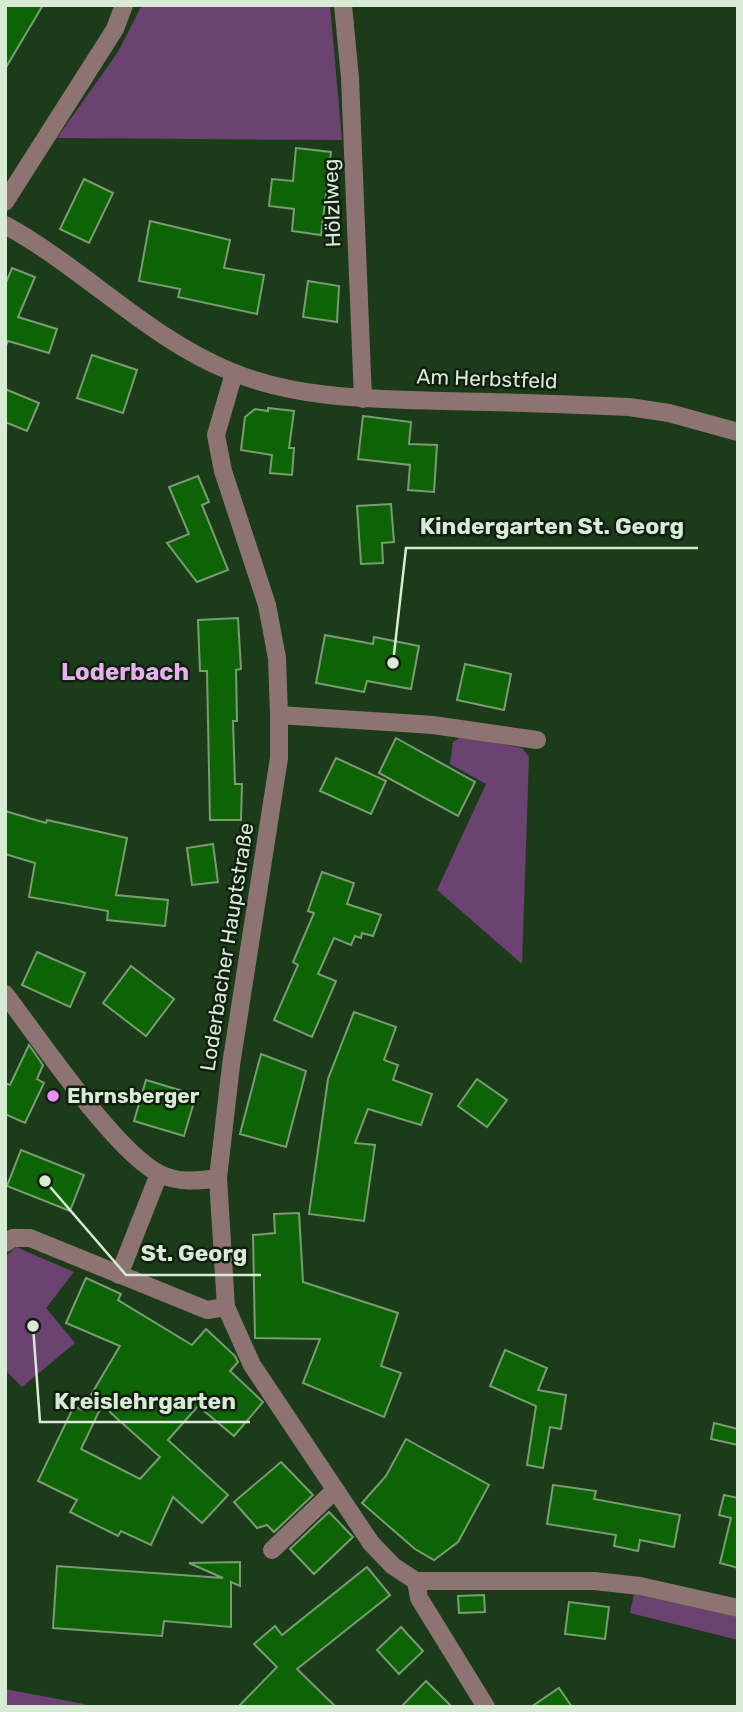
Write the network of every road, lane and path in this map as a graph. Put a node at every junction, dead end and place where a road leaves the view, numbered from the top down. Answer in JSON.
{"nodes":[{"id":1,"x":124,"y":5,"type":"edge"},
{"id":2,"x":343,"y":5,"type":"edge"},
{"id":3,"x":5,"y":202,"type":"edge"},
{"id":4,"x":5,"y":225,"type":"edge"},
{"id":5,"x":234,"y":373,"type":"junction"},
{"id":6,"x":362,"y":398,"type":"junction"},
{"id":7,"x":738,"y":432,"type":"edge"},
{"id":8,"x":279,"y":715,"type":"junction"},
{"id":9,"x":537,"y":740,"type":"dead end"},
{"id":10,"x":6,"y":995,"type":"edge"},
{"id":11,"x":159,"y":1174,"type":"junction"},
{"id":12,"x":218,"y":1178,"type":"junction"},
{"id":13,"x":8,"y":1237,"type":"edge"},
{"id":14,"x":119,"y":1275,"type":"junction"},
{"id":15,"x":226,"y":1307,"type":"junction"},
{"id":16,"x":334,"y":1491,"type":"junction"},
{"id":17,"x":272,"y":1550,"type":"dead end"},
{"id":18,"x":416,"y":1581,"type":"junction"},
{"id":19,"x":738,"y":1608,"type":"edge"},
{"id":20,"x":486,"y":1707,"type":"edge"}],
"edges":[{"from":1,"to":3,"type":"street"},
{"from":2,"to":6,"type":"street","name":"Hölzlweg"},
{"from":4,"to":5,"type":"street"},
{"from":5,"to":6,"type":"street","name":"Am Herbstfeld"},
{"from":5,"to":8,"type":"street","name":"Loderbacher Hauptstraße"},
{"from":6,"to":7,"type":"street","name":"Am Herbstfeld"},
{"from":8,"to":9,"type":"street"},
{"from":8,"to":12,"type":"street","name":"Loderbacher Hauptstraße"},
{"from":10,"to":11,"type":"street"},
{"from":11,"to":12,"type":"street"},
{"from":11,"to":14,"type":"street"},
{"from":12,"to":15,"type":"street","name":"Loderbacher Hauptstraße"},
{"from":13,"to":14,"type":"street"},
{"from":14,"to":15,"type":"street"},
{"from":15,"to":16,"type":"street","name":"Loderbacher Hauptstraße"},
{"from":16,"to":17,"type":"street"},
{"from":16,"to":18,"type":"street","name":"Loderbacher Hauptstraße"},
{"from":18,"to":19,"type":"street"},
{"from":18,"to":20,"type":"street"}]}
